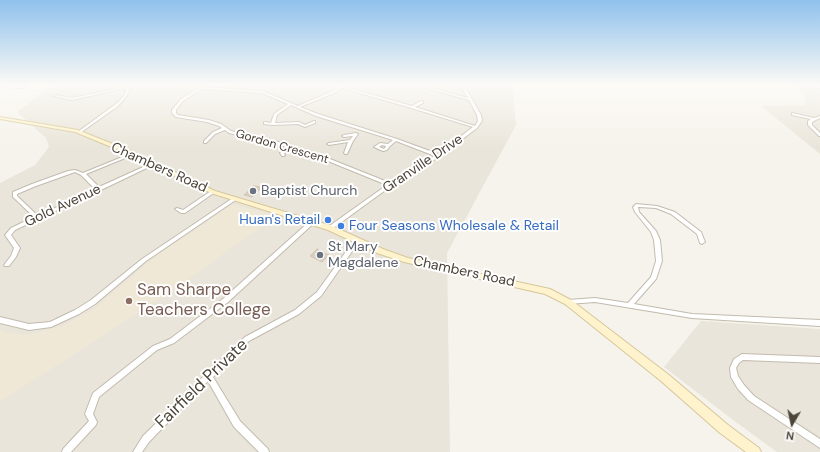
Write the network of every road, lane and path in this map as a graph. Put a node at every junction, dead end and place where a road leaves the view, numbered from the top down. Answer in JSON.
{"nodes":[{"id":1,"x":115,"y":106,"type":"edge"},
{"id":2,"x":176,"y":106,"type":"edge"},
{"id":3,"x":287,"y":106,"type":"edge"},
{"id":4,"x":409,"y":106,"type":"edge"},
{"id":5,"x":473,"y":106,"type":"edge"},
{"id":6,"x":297,"y":107,"type":"edge"},
{"id":7,"x":412,"y":107,"type":"joint"},
{"id":8,"x":793,"y":114,"type":"dead end"},
{"id":9,"x":820,"y":117,"type":"edge"},
{"id":10,"x":0,"y":118,"type":"edge"},
{"id":11,"x":813,"y":120,"type":"junction"},
{"id":12,"x":314,"y":122,"type":"dead end"},
{"id":13,"x":265,"y":123,"type":"dead end"},
{"id":14,"x":274,"y":124,"type":"junction"},
{"id":15,"x":476,"y":128,"type":"junction"},
{"id":16,"x":224,"y":129,"type":"junction"},
{"id":17,"x":362,"y":130,"type":"junction"},
{"id":18,"x":80,"y":132,"type":"junction"},
{"id":19,"x":355,"y":135,"type":"junction"},
{"id":20,"x":820,"y":135,"type":"edge"},
{"id":21,"x":344,"y":136,"type":"dead end"},
{"id":22,"x":396,"y":140,"type":"junction"},
{"id":23,"x":351,"y":141,"type":"junction"},
{"id":24,"x":205,"y":142,"type":"dead end"},
{"id":25,"x":329,"y":144,"type":"dead end"},
{"id":26,"x":388,"y":145,"type":"dead end"},
{"id":27,"x":288,"y":147,"type":"junction"},
{"id":28,"x":346,"y":153,"type":"dead end"},
{"id":29,"x":132,"y":154,"type":"junction"},
{"id":30,"x":283,"y":155,"type":"dead end"},
{"id":31,"x":438,"y":156,"type":"junction"},
{"id":32,"x":153,"y":164,"type":"junction"},
{"id":33,"x":83,"y":174,"type":"junction"},
{"id":34,"x":391,"y":185,"type":"junction"},
{"id":35,"x":99,"y":190,"type":"junction"},
{"id":36,"x":213,"y":192,"type":"junction"},
{"id":37,"x":234,"y":199,"type":"junction"},
{"id":38,"x":177,"y":209,"type":"dead end"},
{"id":39,"x":37,"y":218,"type":"junction"},
{"id":40,"x":312,"y":222,"type":"junction"},
{"id":41,"x":330,"y":228,"type":"junction"},
{"id":42,"x":357,"y":240,"type":"junction"},
{"id":43,"x":702,"y":242,"type":"dead end"},
{"id":44,"x":7,"y":265,"type":"dead end"},
{"id":45,"x":568,"y":302,"type":"junction"},
{"id":46,"x":630,"y":305,"type":"junction"},
{"id":47,"x":0,"y":320,"type":"edge"},
{"id":48,"x":820,"y":323,"type":"edge"},
{"id":49,"x":820,"y":360,"type":"edge"},
{"id":50,"x":208,"y":375,"type":"junction"},
{"id":51,"x":820,"y":444,"type":"edge"},
{"id":52,"x":66,"y":452,"type":"edge"},
{"id":53,"x":137,"y":452,"type":"edge"},
{"id":54,"x":265,"y":452,"type":"edge"},
{"id":55,"x":755,"y":452,"type":"edge"}],
"edges":[{"from":1,"to":18,"type":"street"},
{"from":2,"to":16,"type":"street","name":"Gordon Crescent"},
{"from":3,"to":14,"type":"street"},
{"from":4,"to":7,"type":"street"},
{"from":5,"to":15,"type":"street","name":"Granville Drive"},
{"from":6,"to":17,"type":"street","name":"Gordon Crescent"},
{"from":7,"to":15,"type":"street"},
{"from":8,"to":11,"type":"street"},
{"from":9,"to":11,"type":"street"},
{"from":10,"to":18,"type":"street","name":"Chambers Road"},
{"from":11,"to":20,"type":"street"},
{"from":12,"to":14,"type":"street"},
{"from":13,"to":14,"type":"street"},
{"from":15,"to":31,"type":"street","name":"Granville Drive"},
{"from":16,"to":24,"type":"street"},
{"from":16,"to":27,"type":"street","name":"Gordon Crescent"},
{"from":17,"to":19,"type":"street"},
{"from":17,"to":22,"type":"street","name":"Gordon Crescent"},
{"from":18,"to":29,"type":"street","name":"Chambers Road"},
{"from":19,"to":21,"type":"street"},
{"from":19,"to":23,"type":"street"},
{"from":22,"to":26,"type":"street"},
{"from":22,"to":31,"type":"street","name":"Gordon Crescent"},
{"from":23,"to":25,"type":"street"},
{"from":23,"to":28,"type":"street"},
{"from":27,"to":30,"type":"street"},
{"from":27,"to":34,"type":"street","name":"Gordon Crescent"},
{"from":29,"to":32,"type":"street","name":"Chambers Road"},
{"from":29,"to":33,"type":"street"},
{"from":31,"to":34,"type":"street","name":"Granville Drive"},
{"from":32,"to":35,"type":"street","name":"Gold Avenue"},
{"from":32,"to":36,"type":"street","name":"Chambers Road"},
{"from":33,"to":35,"type":"street"},
{"from":33,"to":39,"type":"street"},
{"from":34,"to":41,"type":"street","name":"Granville Drive"},
{"from":35,"to":39,"type":"street","name":"Gold Avenue"},
{"from":36,"to":37,"type":"street","name":"Chambers Road"},
{"from":36,"to":38,"type":"street"},
{"from":37,"to":40,"type":"street","name":"Chambers Road"},
{"from":37,"to":47,"type":"street"},
{"from":39,"to":44,"type":"street","name":"Gold Avenue"},
{"from":40,"to":41,"type":"street","name":"Chambers Road"},
{"from":40,"to":52,"type":"street"},
{"from":41,"to":42,"type":"street","name":"Chambers Road"},
{"from":42,"to":45,"type":"street","name":"Chambers Road"},
{"from":42,"to":50,"type":"street","name":"Fairfield Private"},
{"from":43,"to":46,"type":"street"},
{"from":45,"to":46,"type":"street"},
{"from":45,"to":55,"type":"street","name":"Chambers Road"},
{"from":46,"to":48,"type":"street"},
{"from":49,"to":51,"type":"street"},
{"from":50,"to":53,"type":"street","name":"Fairfield Private"},
{"from":50,"to":54,"type":"street"}]}
